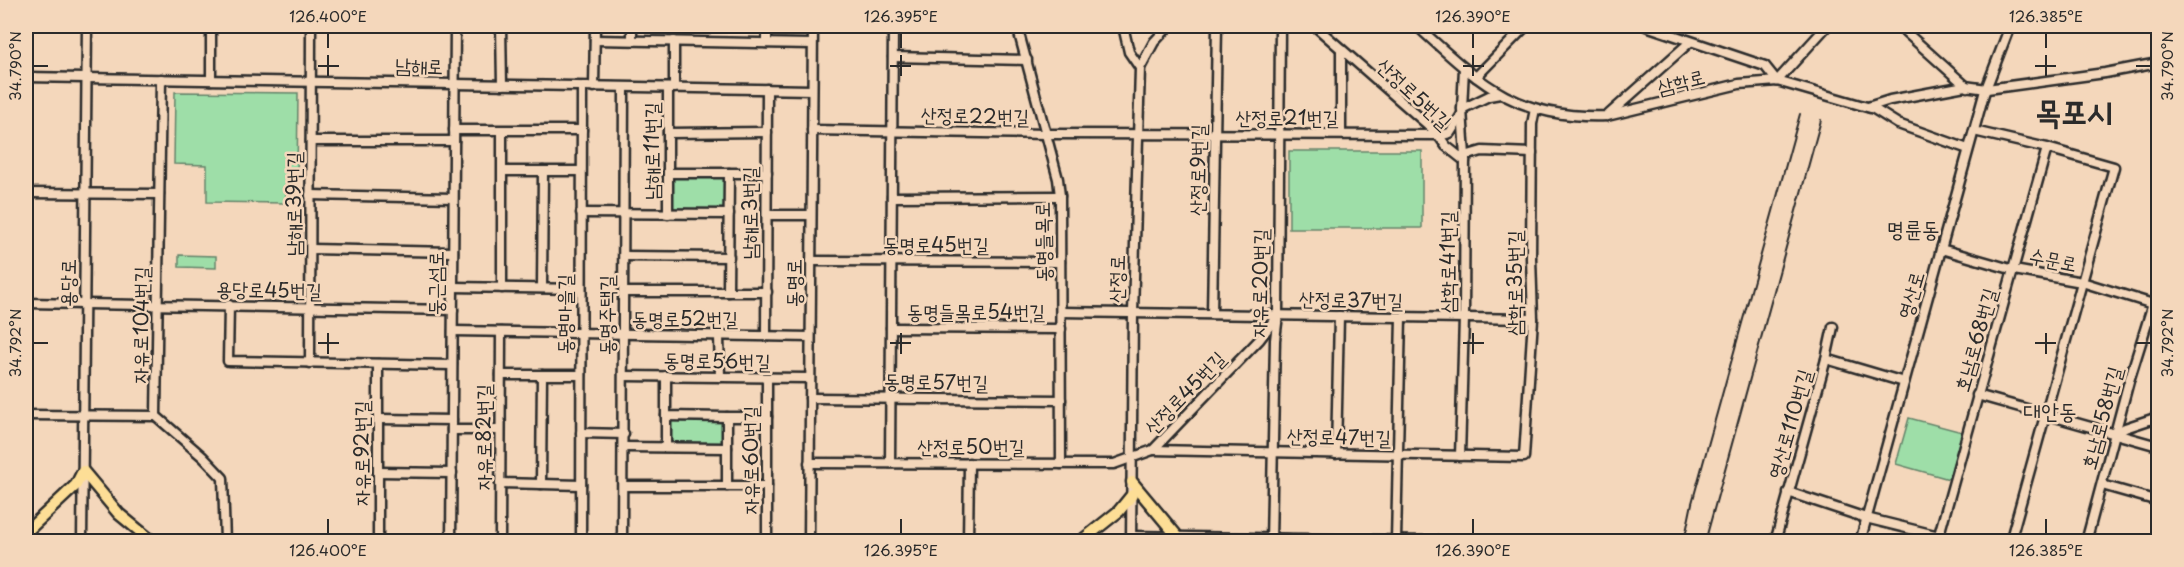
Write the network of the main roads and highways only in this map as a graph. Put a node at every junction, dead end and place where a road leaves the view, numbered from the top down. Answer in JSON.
{"nodes":[{"id":1,"x":1132,"y":482,"type":"road end"},
{"id":2,"x":1132,"y":495,"type":"road end"},
{"id":3,"x":26,"y":532,"type":"edge"},
{"id":4,"x":1177,"y":536,"type":"road end"},
{"id":5,"x":153,"y":542,"type":"edge"},
{"id":6,"x":1080,"y":542,"type":"edge"}],
"edges":[{"from":1,"to":4,"type":"main road"},
{"from":2,"to":6,"type":"main road"},
{"from":3,"to":5,"type":"main road"}]}
